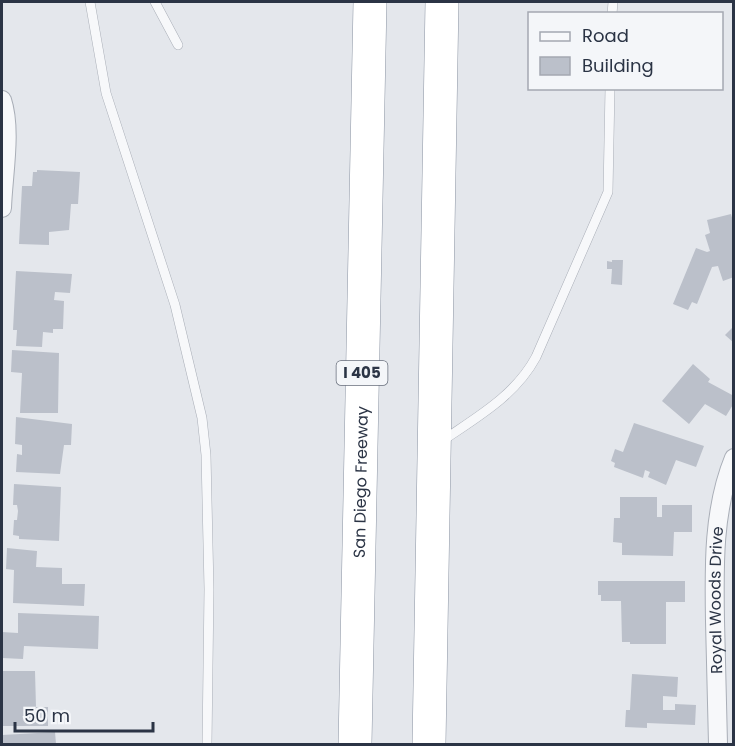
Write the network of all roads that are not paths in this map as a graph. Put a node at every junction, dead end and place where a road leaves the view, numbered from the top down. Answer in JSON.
{"nodes":[{"id":1,"x":90,"y":2,"type":"edge"},
{"id":2,"x":156,"y":2,"type":"edge"},
{"id":3,"x":370,"y":2,"type":"edge"},
{"id":4,"x":442,"y":2,"type":"edge"},
{"id":5,"x":178,"y":45,"type":"dead end"},
{"id":6,"x":610,"y":90,"type":"edge"},
{"id":7,"x":2,"y":100,"type":"edge"},
{"id":8,"x":2,"y":208,"type":"edge"},
{"id":9,"x":433,"y":448,"type":"junction"},
{"id":10,"x":734,"y":458,"type":"edge"},
{"id":11,"x":207,"y":744,"type":"edge"},
{"id":12,"x":355,"y":744,"type":"edge"},
{"id":13,"x":429,"y":744,"type":"edge"},
{"id":14,"x":718,"y":744,"type":"edge"}],
"edges":[{"from":1,"to":11,"type":"lane"},
{"from":2,"to":5,"type":"lane"},
{"from":3,"to":12,"type":"highway","name":"San Diego Freeway","number":"I 405"},
{"from":4,"to":9,"type":"highway"},
{"from":6,"to":9,"type":"lane"},
{"from":7,"to":8,"type":"street"},
{"from":9,"to":13,"type":"highway"},
{"from":10,"to":14,"type":"street","name":"Royal Woods Drive"}]}
